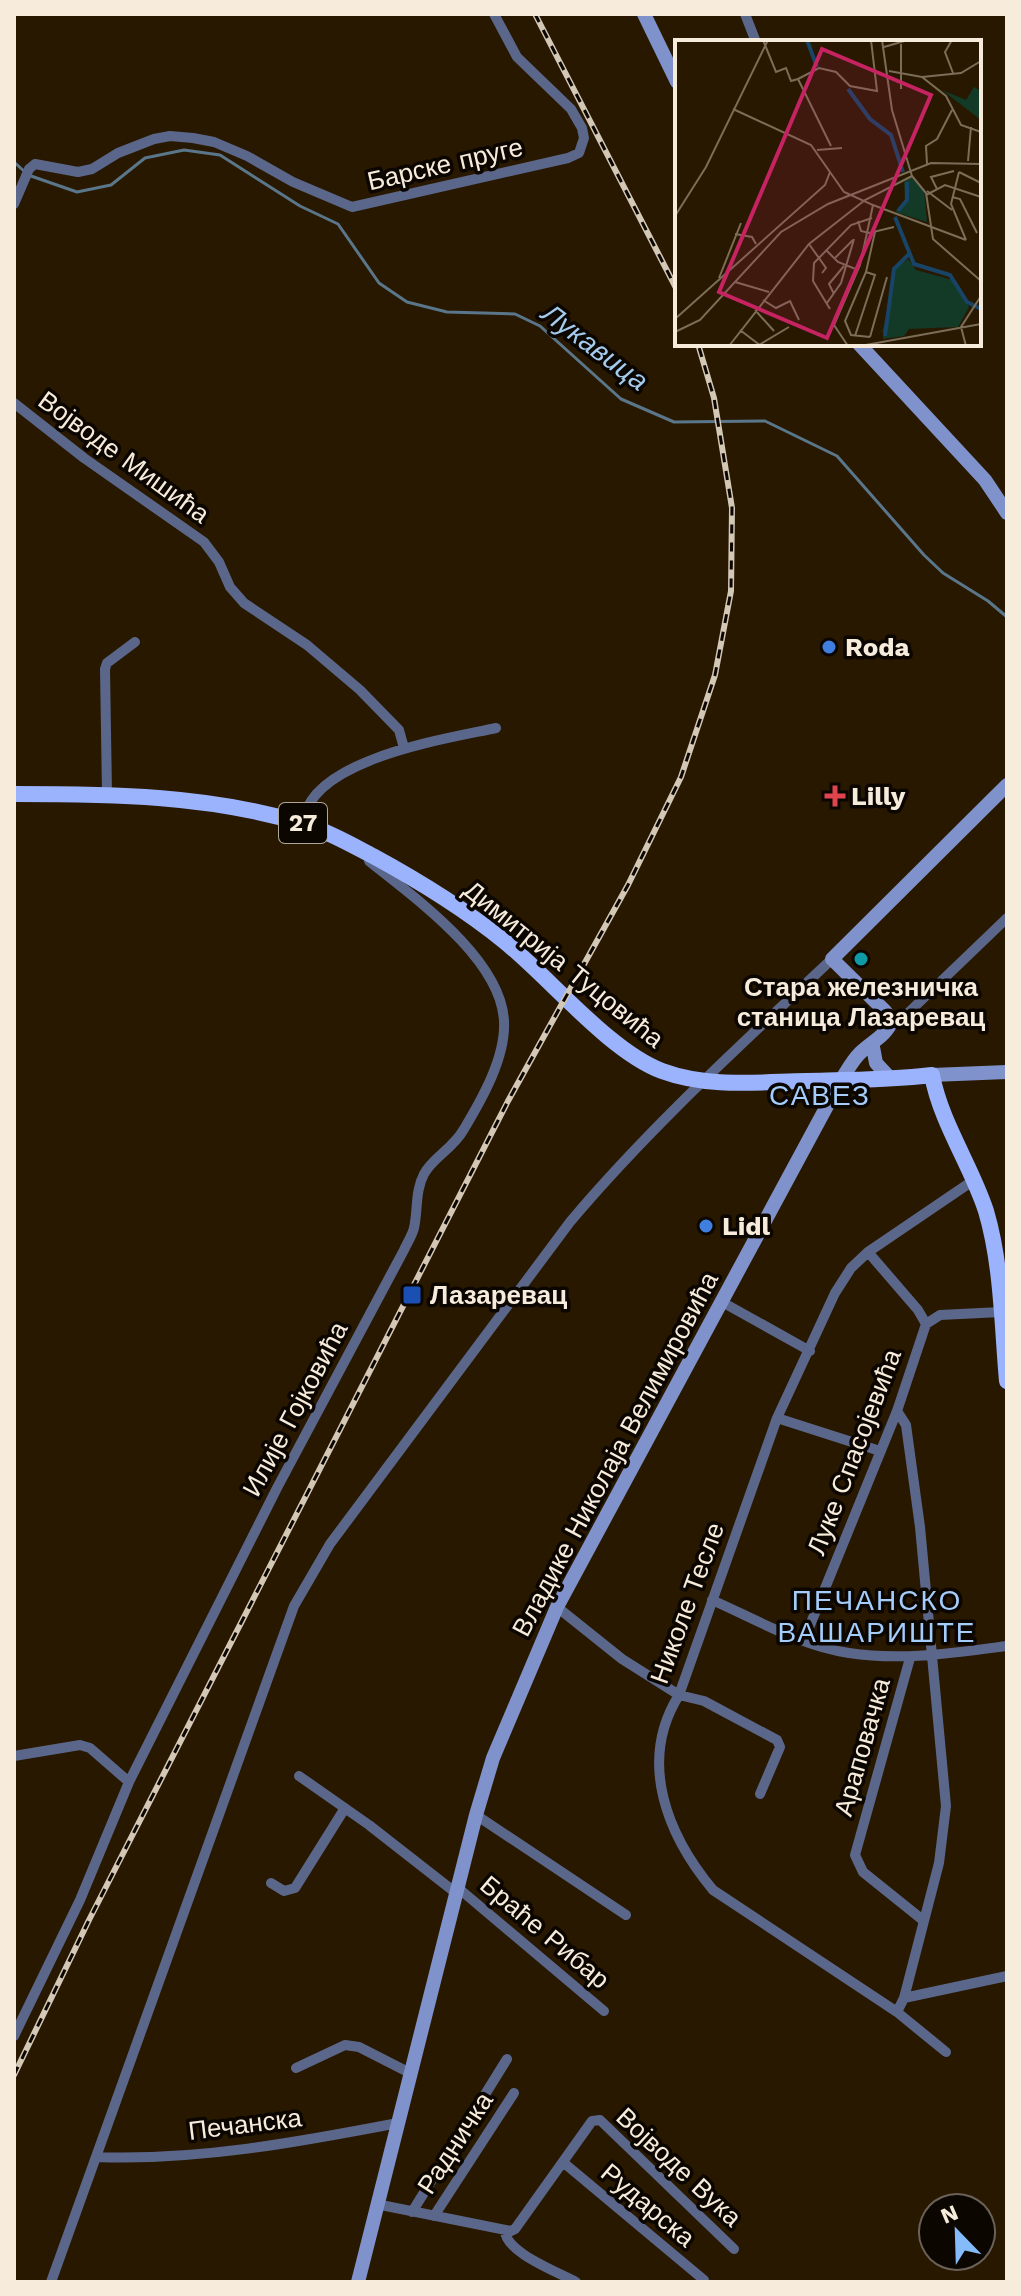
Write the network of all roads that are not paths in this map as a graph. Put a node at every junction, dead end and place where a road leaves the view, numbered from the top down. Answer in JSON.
{"nodes":[{"id":1,"x":494,"y":14,"type":"edge"},
{"id":2,"x":644,"y":14,"type":"edge"},
{"id":3,"x":745,"y":14,"type":"edge"},
{"id":4,"x":755,"y":40,"type":"edge"},
{"id":5,"x":675,"y":78,"type":"edge"},
{"id":6,"x":14,"y":204,"type":"edge"},
{"id":7,"x":861,"y":346,"type":"edge"},
{"id":8,"x":14,"y":403,"type":"edge"},
{"id":9,"x":1007,"y":513,"type":"edge"},
{"id":10,"x":135,"y":642,"type":"dead end"},
{"id":11,"x":496,"y":728,"type":"dead end"},
{"id":12,"x":404,"y":748,"type":"junction"},
{"id":13,"x":1007,"y":785,"type":"edge"},
{"id":14,"x":14,"y":794,"type":"edge"},
{"id":15,"x":107,"y":794,"type":"junction"},
{"id":16,"x":303,"y":823,"type":"junction"},
{"id":17,"x":354,"y":846,"type":"junction"},
{"id":18,"x":1007,"y":918,"type":"edge"},
{"id":19,"x":832,"y":959,"type":"junction"},
{"id":20,"x":892,"y":1021,"type":"junction"},
{"id":21,"x":875,"y":1044,"type":"junction"},
{"id":22,"x":1007,"y":1072,"type":"edge"},
{"id":23,"x":932,"y":1075,"type":"junction"},
{"id":24,"x":890,"y":1078,"type":"junction"},
{"id":25,"x":841,"y":1080,"type":"junction"},
{"id":26,"x":974,"y":1180,"type":"junction"},
{"id":27,"x":868,"y":1252,"type":"junction"},
{"id":28,"x":722,"y":1302,"type":"junction"},
{"id":29,"x":1004,"y":1310,"type":"edge"},
{"id":30,"x":926,"y":1324,"type":"junction"},
{"id":31,"x":810,"y":1351,"type":"junction"},
{"id":32,"x":1007,"y":1381,"type":"edge"},
{"id":33,"x":897,"y":1411,"type":"junction"},
{"id":34,"x":777,"y":1418,"type":"junction"},
{"id":35,"x":891,"y":1425,"type":"junction"},
{"id":36,"x":906,"y":1425,"type":"junction"},
{"id":37,"x":880,"y":1451,"type":"junction"},
{"id":38,"x":712,"y":1600,"type":"junction"},
{"id":39,"x":557,"y":1607,"type":"junction"},
{"id":40,"x":804,"y":1640,"type":"junction"},
{"id":41,"x":1007,"y":1646,"type":"edge"},
{"id":42,"x":931,"y":1656,"type":"junction"},
{"id":43,"x":910,"y":1658,"type":"junction"},
{"id":44,"x":679,"y":1695,"type":"junction"},
{"id":45,"x":14,"y":1756,"type":"edge"},
{"id":46,"x":299,"y":1776,"type":"dead end"},
{"id":47,"x":129,"y":1782,"type":"junction"},
{"id":48,"x":760,"y":1794,"type":"dead end"},
{"id":49,"x":345,"y":1808,"type":"junction"},
{"id":50,"x":476,"y":1815,"type":"junction"},
{"id":51,"x":271,"y":1883,"type":"dead end"},
{"id":52,"x":456,"y":1890,"type":"junction"},
{"id":53,"x":626,"y":1915,"type":"dead end"},
{"id":54,"x":924,"y":1921,"type":"junction"},
{"id":55,"x":1007,"y":1976,"type":"edge"},
{"id":56,"x":904,"y":1998,"type":"junction"},
{"id":57,"x":604,"y":2011,"type":"dead end"},
{"id":58,"x":897,"y":2012,"type":"junction"},
{"id":59,"x":14,"y":2036,"type":"edge"},
{"id":60,"x":946,"y":2052,"type":"dead end"},
{"id":61,"x":507,"y":2059,"type":"dead end"},
{"id":62,"x":296,"y":2068,"type":"dead end"},
{"id":63,"x":410,"y":2073,"type":"junction"},
{"id":64,"x":514,"y":2093,"type":"dead end"},
{"id":65,"x":398,"y":2123,"type":"junction"},
{"id":66,"x":96,"y":2157,"type":"junction"},
{"id":67,"x":564,"y":2163,"type":"junction"},
{"id":68,"x":376,"y":2204,"type":"junction"},
{"id":69,"x":412,"y":2212,"type":"junction"},
{"id":70,"x":434,"y":2216,"type":"junction"},
{"id":71,"x":505,"y":2230,"type":"junction"},
{"id":72,"x":734,"y":2249,"type":"dead end"},
{"id":73,"x":704,"y":2280,"type":"dead end"},
{"id":74,"x":51,"y":2282,"type":"edge"},
{"id":75,"x":358,"y":2282,"type":"edge"},
{"id":76,"x":576,"y":2282,"type":"edge"}],
"edges":[{"from":1,"to":6,"type":"street","name":"Барске пруге"},
{"from":2,"to":5,"type":"street"},
{"from":3,"to":4,"type":"street"},
{"from":7,"to":9,"type":"street"},
{"from":8,"to":12,"type":"street","name":"Војводе Мишића"},
{"from":10,"to":15,"type":"street"},
{"from":11,"to":12,"type":"street"},
{"from":12,"to":16,"type":"street"},
{"from":13,"to":19,"type":"street"},
{"from":14,"to":15,"type":"main road","name":"Димитрија Туцовића","number":"27"},
{"from":15,"to":16,"type":"main road","name":"Димитрија Туцовића","number":"27"},
{"from":16,"to":17,"type":"main road","name":"Димитрија Туцовића","number":"27"},
{"from":17,"to":25,"type":"main road","name":"Димитрија Туцовића","number":"27"},
{"from":17,"to":47,"type":"street","name":"Илије Гојковића"},
{"from":18,"to":20,"type":"street"},
{"from":19,"to":20,"type":"street"},
{"from":19,"to":66,"type":"street"},
{"from":20,"to":21,"type":"street","name":"Владике Николаја Велимировића"},
{"from":21,"to":24,"type":"street"},
{"from":21,"to":25,"type":"street","name":"Владике Николаја Велимировића"},
{"from":22,"to":23,"type":"street","name":"Димитрија Туцовића"},
{"from":23,"to":24,"type":"main road","name":"Димитрија Туцовића","number":"27"},
{"from":23,"to":26,"type":"main road"},
{"from":24,"to":25,"type":"main road","name":"Димитрија Туцовића","number":"27"},
{"from":25,"to":28,"type":"street","name":"Владике Николаја Велимировића"},
{"from":26,"to":27,"type":"street","name":"Николе Тесле"},
{"from":26,"to":29,"type":"main road"},
{"from":27,"to":30,"type":"street","name":"Луке Спасојевића"},
{"from":27,"to":31,"type":"street","name":"Николе Тесле"},
{"from":28,"to":31,"type":"street"},
{"from":28,"to":39,"type":"street","name":"Владике Николаја Велимировића"},
{"from":29,"to":30,"type":"street","name":"Луке Спасојевића"},
{"from":29,"to":32,"type":"main road"},
{"from":30,"to":33,"type":"street","name":"Луке Спасојевића"},
{"from":31,"to":34,"type":"street","name":"Николе Тесле"},
{"from":33,"to":35,"type":"street","name":"Луке Спасојевића"},
{"from":33,"to":36,"type":"street"},
{"from":34,"to":37,"type":"street"},
{"from":34,"to":38,"type":"street","name":"Николе Тесле"},
{"from":35,"to":36,"type":"street"},
{"from":35,"to":37,"type":"street","name":"Луке Спасојевића"},
{"from":36,"to":42,"type":"street"},
{"from":37,"to":40,"type":"street","name":"Луке Спасојевића"},
{"from":38,"to":40,"type":"street"},
{"from":38,"to":44,"type":"street","name":"Николе Тесле"},
{"from":39,"to":44,"type":"street"},
{"from":39,"to":50,"type":"street","name":"Владике Николаја Велимировића"},
{"from":40,"to":43,"type":"street"},
{"from":41,"to":42,"type":"street"},
{"from":42,"to":43,"type":"street"},
{"from":42,"to":54,"type":"street"},
{"from":43,"to":54,"type":"street","name":"Араповачка"},
{"from":44,"to":48,"type":"street"},
{"from":44,"to":58,"type":"street","name":"Николе Тесле"},
{"from":45,"to":47,"type":"street"},
{"from":46,"to":49,"type":"street","name":"Браће Рибар"},
{"from":47,"to":59,"type":"street","name":"Илије Гојковића"},
{"from":49,"to":51,"type":"street"},
{"from":49,"to":52,"type":"street","name":"Браће Рибар"},
{"from":50,"to":52,"type":"street","name":"Владике Николаја Велимировића"},
{"from":50,"to":53,"type":"street"},
{"from":52,"to":57,"type":"street","name":"Браће Рибар"},
{"from":52,"to":63,"type":"street","name":"Владике Николаја Велимировића"},
{"from":54,"to":56,"type":"street"},
{"from":55,"to":56,"type":"street"},
{"from":56,"to":58,"type":"street"},
{"from":58,"to":60,"type":"street","name":"Николе Тесле"},
{"from":61,"to":69,"type":"street"},
{"from":62,"to":63,"type":"street"},
{"from":63,"to":65,"type":"street","name":"Владике Николаја Велимировића"},
{"from":64,"to":70,"type":"street","name":"Радничка"},
{"from":65,"to":66,"type":"street","name":"Печанска"},
{"from":65,"to":68,"type":"street","name":"Владике Николаја Велимировића"},
{"from":66,"to":74,"type":"street"},
{"from":67,"to":71,"type":"street"},
{"from":67,"to":72,"type":"street","name":"Војводе Вука"},
{"from":67,"to":73,"type":"street","name":"Рударска"},
{"from":68,"to":69,"type":"street"},
{"from":68,"to":75,"type":"street","name":"Владике Николаја Велимировића"},
{"from":69,"to":70,"type":"street"},
{"from":70,"to":71,"type":"street"},
{"from":71,"to":76,"type":"street"}]}
